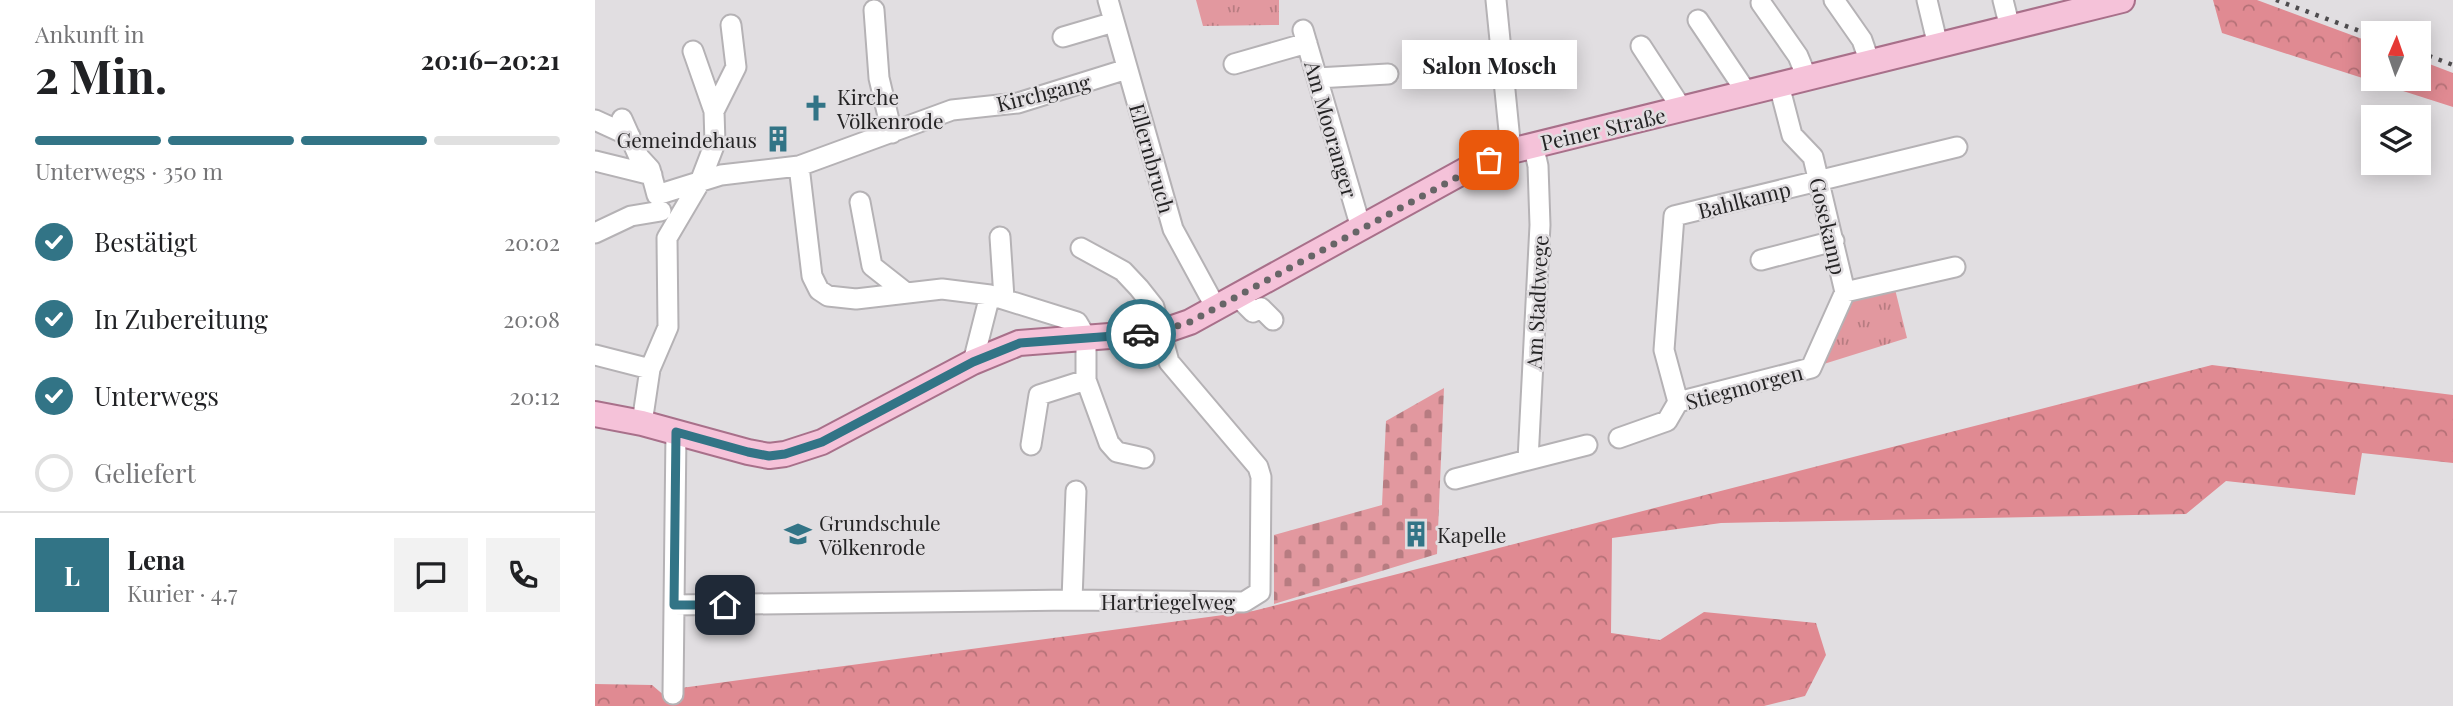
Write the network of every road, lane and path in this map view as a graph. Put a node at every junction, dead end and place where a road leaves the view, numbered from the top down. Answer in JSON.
{"nodes":[{"id":1,"x":1108,"y":0,"type":"edge"},
{"id":2,"x":1496,"y":0,"type":"edge"},
{"id":3,"x":1834,"y":0,"type":"edge"},
{"id":4,"x":1927,"y":0,"type":"edge"},
{"id":5,"x":2003,"y":0,"type":"edge"},
{"id":6,"x":2122,"y":0,"type":"edge"},
{"id":7,"x":1761,"y":3,"type":"dead end"},
{"id":8,"x":874,"y":10,"type":"dead end"},
{"id":9,"x":1697,"y":20,"type":"dead end"},
{"id":10,"x":1114,"y":22,"type":"junction"},
{"id":11,"x":731,"y":25,"type":"dead end"},
{"id":12,"x":2010,"y":28,"type":"junction"},
{"id":13,"x":1063,"y":37,"type":"dead end"},
{"id":14,"x":1641,"y":46,"type":"dead end"},
{"id":15,"x":1938,"y":46,"type":"junction"},
{"id":16,"x":693,"y":51,"type":"dead end"},
{"id":17,"x":1870,"y":63,"type":"junction"},
{"id":18,"x":1234,"y":64,"type":"dead end"},
{"id":19,"x":1127,"y":69,"type":"junction"},
{"id":20,"x":1388,"y":74,"type":"dead end"},
{"id":21,"x":1317,"y":78,"type":"junction"},
{"id":22,"x":1807,"y":78,"type":"junction"},
{"id":23,"x":1779,"y":85,"type":"junction"},
{"id":24,"x":1747,"y":93,"type":"junction"},
{"id":25,"x":1682,"y":109,"type":"junction"},
{"id":26,"x":713,"y":111,"type":"junction"},
{"id":27,"x":595,"y":120,"type":"edge"},
{"id":28,"x":893,"y":132,"type":"junction"},
{"id":29,"x":1957,"y":147,"type":"dead end"},
{"id":30,"x":1522,"y":148,"type":"junction"},
{"id":31,"x":595,"y":162,"type":"edge"},
{"id":32,"x":799,"y":166,"type":"junction"},
{"id":33,"x":652,"y":175,"type":"junction"},
{"id":34,"x":1818,"y":180,"type":"junction"},
{"id":35,"x":700,"y":182,"type":"junction"},
{"id":36,"x":860,"y":202,"type":"dead end"},
{"id":37,"x":659,"y":203,"type":"junction"},
{"id":38,"x":1360,"y":228,"type":"junction"},
{"id":39,"x":595,"y":233,"type":"edge"},
{"id":40,"x":1000,"y":237,"type":"dead end"},
{"id":41,"x":667,"y":238,"type":"junction"},
{"id":42,"x":1834,"y":242,"type":"junction"},
{"id":43,"x":1081,"y":248,"type":"dead end"},
{"id":44,"x":1761,"y":260,"type":"dead end"},
{"id":45,"x":1955,"y":267,"type":"dead end"},
{"id":46,"x":905,"y":292,"type":"junction"},
{"id":47,"x":1845,"y":292,"type":"junction"},
{"id":48,"x":997,"y":296,"type":"junction"},
{"id":49,"x":1227,"y":302,"type":"junction"},
{"id":50,"x":1273,"y":320,"type":"dead end"},
{"id":51,"x":1161,"y":331,"type":"junction"},
{"id":52,"x":1086,"y":337,"type":"junction"},
{"id":53,"x":595,"y":355,"type":"edge"},
{"id":54,"x":973,"y":362,"type":"junction"},
{"id":55,"x":650,"y":369,"type":"junction"},
{"id":56,"x":1086,"y":380,"type":"junction"},
{"id":57,"x":1678,"y":402,"type":"junction"},
{"id":58,"x":595,"y":414,"type":"edge"},
{"id":59,"x":642,"y":423,"type":"junction"},
{"id":60,"x":676,"y":432,"type":"junction"},
{"id":61,"x":1619,"y":438,"type":"dead end"},
{"id":62,"x":1031,"y":445,"type":"dead end"},
{"id":63,"x":1587,"y":445,"type":"dead end"},
{"id":64,"x":1144,"y":458,"type":"dead end"},
{"id":65,"x":1528,"y":460,"type":"junction"},
{"id":66,"x":1455,"y":479,"type":"dead end"},
{"id":67,"x":1076,"y":491,"type":"dead end"},
{"id":68,"x":1072,"y":600,"type":"junction"},
{"id":69,"x":674,"y":605,"type":"junction"},
{"id":70,"x":673,"y":694,"type":"dead end"}],
"edges":[{"from":1,"to":10,"type":"street","name":"Ellernbruch"},
{"from":2,"to":30,"type":"street","name":"Am Stadtwege"},
{"from":3,"to":17,"type":"street"},
{"from":4,"to":15,"type":"street"},
{"from":5,"to":12,"type":"street"},
{"from":6,"to":12,"type":"main road","name":"Peiner Straße"},
{"from":7,"to":22,"type":"street"},
{"from":8,"to":28,"type":"street"},
{"from":9,"to":24,"type":"street"},
{"from":10,"to":13,"type":"street"},
{"from":10,"to":19,"type":"street","name":"Ellernbruch"},
{"from":11,"to":26,"type":"street"},
{"from":12,"to":15,"type":"main road","name":"Peiner Straße"},
{"from":14,"to":25,"type":"street"},
{"from":15,"to":17,"type":"main road","name":"Peiner Straße"},
{"from":16,"to":26,"type":"street"},
{"from":17,"to":22,"type":"main road","name":"Peiner Straße"},
{"from":18,"to":21,"type":"street","name":"Am Mooranger"},
{"from":19,"to":28,"type":"street","name":"Kirchgang"},
{"from":19,"to":49,"type":"street","name":"Ellernbruch"},
{"from":20,"to":21,"type":"street"},
{"from":21,"to":38,"type":"street","name":"Am Mooranger"},
{"from":22,"to":23,"type":"main road","name":"Peiner Straße"},
{"from":23,"to":24,"type":"main road","name":"Peiner Straße"},
{"from":23,"to":34,"type":"street","name":"Gosekamp"},
{"from":24,"to":25,"type":"main road","name":"Peiner Straße"},
{"from":25,"to":30,"type":"main road","name":"Peiner Straße"},
{"from":26,"to":35,"type":"street"},
{"from":27,"to":33,"type":"street"},
{"from":28,"to":32,"type":"street","name":"Kirchgang"},
{"from":29,"to":34,"type":"street","name":"Bahlkamp"},
{"from":30,"to":38,"type":"main road","name":"Peiner Straße"},
{"from":30,"to":65,"type":"street","name":"Am Stadtwege"},
{"from":31,"to":33,"type":"street"},
{"from":32,"to":35,"type":"street","name":"Kirchgang"},
{"from":32,"to":46,"type":"street"},
{"from":33,"to":37,"type":"street"},
{"from":34,"to":42,"type":"street","name":"Gosekamp"},
{"from":34,"to":57,"type":"street","name":"Bahlkamp"},
{"from":35,"to":37,"type":"street","name":"Kirchgang"},
{"from":35,"to":41,"type":"street"},
{"from":36,"to":46,"type":"street"},
{"from":37,"to":39,"type":"street","name":"Kirchgang"},
{"from":37,"to":41,"type":"street"},
{"from":38,"to":49,"type":"main road","name":"Peiner Straße"},
{"from":40,"to":48,"type":"street"},
{"from":41,"to":55,"type":"street"},
{"from":42,"to":44,"type":"street"},
{"from":42,"to":47,"type":"street","name":"Gosekamp"},
{"from":43,"to":51,"type":"street"},
{"from":45,"to":47,"type":"street"},
{"from":46,"to":48,"type":"street"},
{"from":47,"to":57,"type":"street","name":"Stiegmorgen"},
{"from":48,"to":52,"type":"street"},
{"from":48,"to":54,"type":"street"},
{"from":49,"to":50,"type":"street"},
{"from":49,"to":51,"type":"main road","name":"Peiner Straße"},
{"from":51,"to":52,"type":"main road","name":"Peiner Straße"},
{"from":51,"to":68,"type":"street","name":"Hartriegelweg"},
{"from":52,"to":54,"type":"main road","name":"Peiner Straße"},
{"from":52,"to":56,"type":"street"},
{"from":53,"to":55,"type":"street"},
{"from":54,"to":60,"type":"main road","name":"Peiner Straße"},
{"from":55,"to":59,"type":"street"},
{"from":56,"to":62,"type":"street"},
{"from":56,"to":64,"type":"street"},
{"from":57,"to":61,"type":"street","name":"Stiegmorgen"},
{"from":58,"to":59,"type":"main road","name":"Peiner Straße"},
{"from":59,"to":60,"type":"main road","name":"Peiner Straße"},
{"from":60,"to":69,"type":"street"},
{"from":63,"to":65,"type":"street"},
{"from":65,"to":66,"type":"street"},
{"from":67,"to":68,"type":"street","name":"Hartriegelweg"},
{"from":68,"to":69,"type":"street","name":"Hartriegelweg"},
{"from":69,"to":70,"type":"street"}]}
